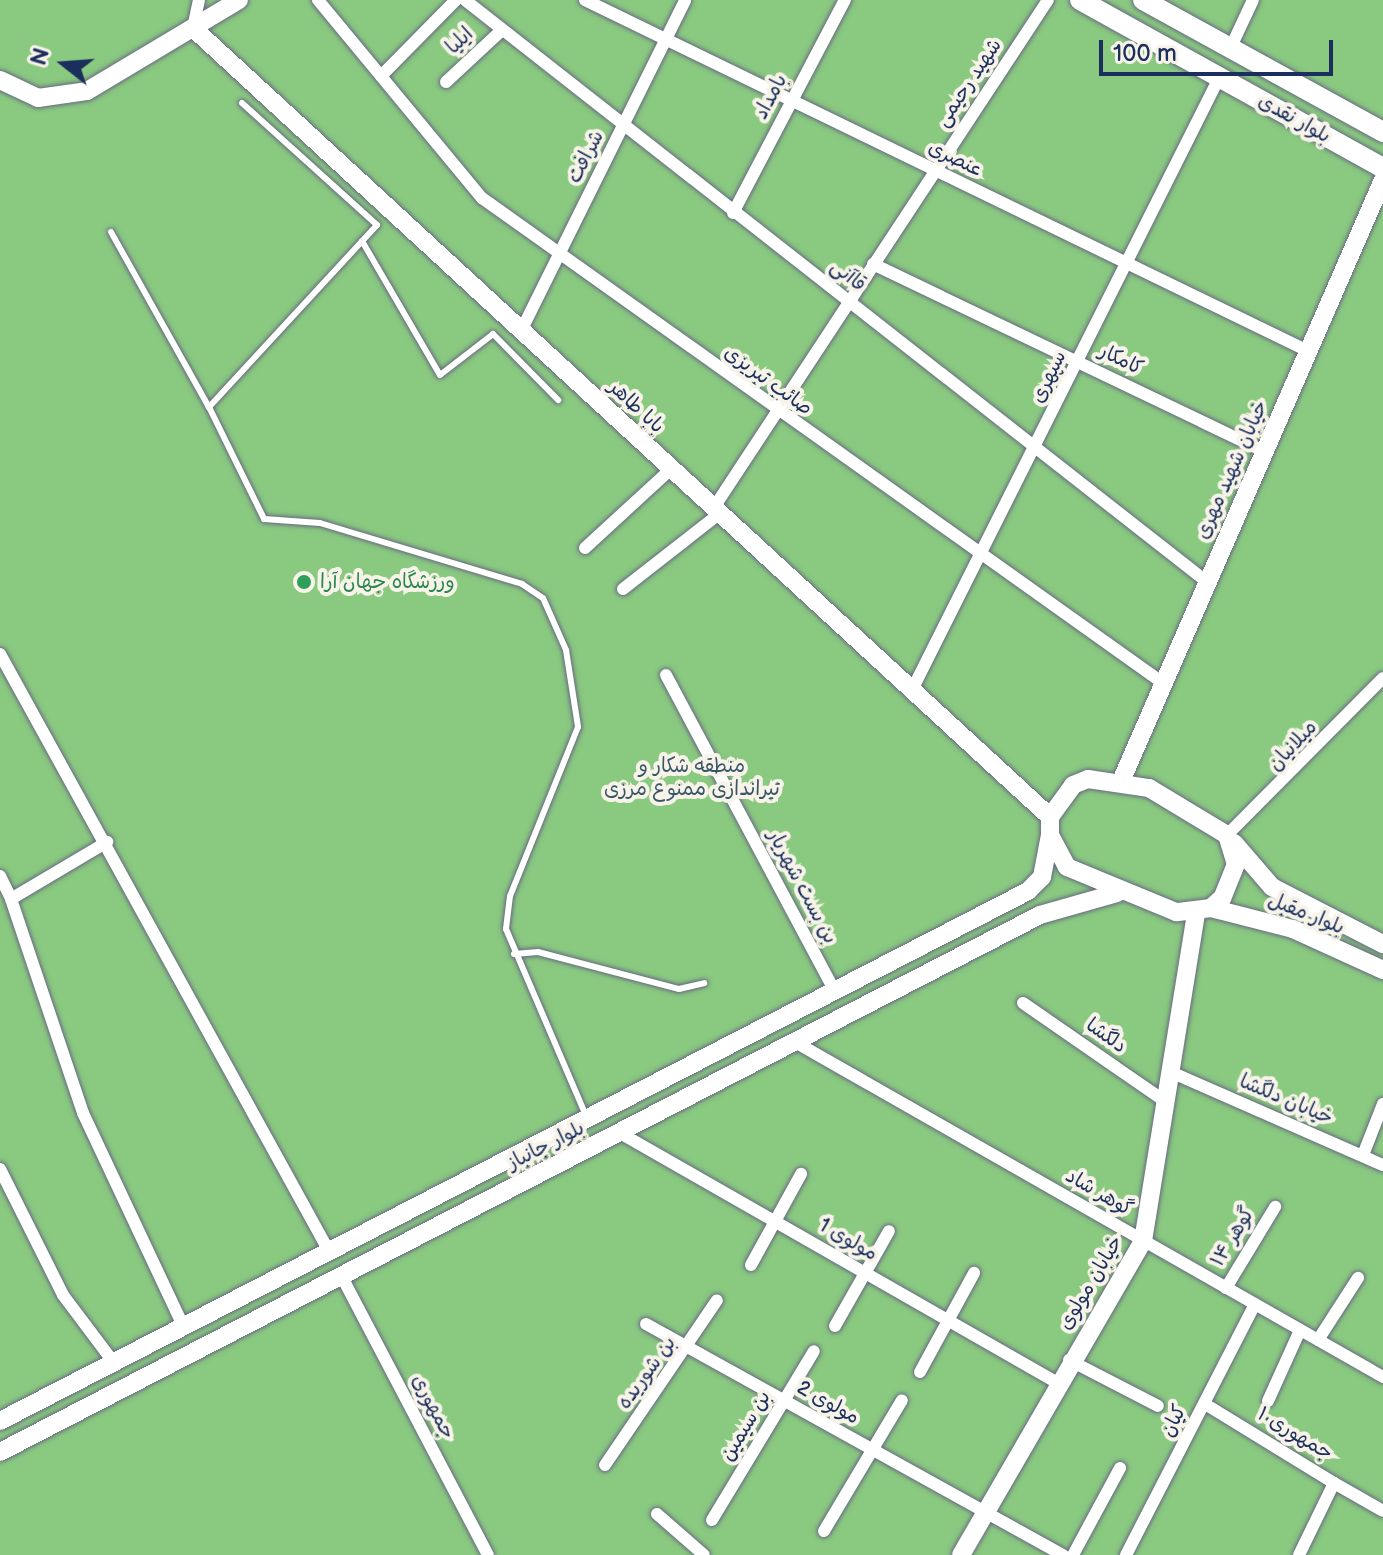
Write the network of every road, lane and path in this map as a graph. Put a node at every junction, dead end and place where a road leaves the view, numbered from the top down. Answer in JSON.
{"nodes":[{"id":1,"x":199,"y":0,"type":"edge"},
{"id":2,"x":239,"y":0,"type":"edge"},
{"id":3,"x":318,"y":0,"type":"edge"},
{"id":4,"x":456,"y":0,"type":"edge"},
{"id":5,"x":465,"y":0,"type":"edge"},
{"id":6,"x":585,"y":0,"type":"edge"},
{"id":7,"x":685,"y":0,"type":"edge"},
{"id":8,"x":845,"y":0,"type":"edge"},
{"id":9,"x":1048,"y":0,"type":"edge"},
{"id":10,"x":1080,"y":0,"type":"edge"},
{"id":11,"x":1143,"y":0,"type":"edge"},
{"id":12,"x":1253,"y":0,"type":"edge"},
{"id":13,"x":193,"y":28,"type":"junction"},
{"id":14,"x":502,"y":30,"type":"junction"},
{"id":15,"x":668,"y":37,"type":"junction"},
{"id":16,"x":1230,"y":49,"type":"junction"},
{"id":17,"x":381,"y":76,"type":"junction"},
{"id":18,"x":1219,"y":78,"type":"junction"},
{"id":19,"x":0,"y":80,"type":"edge"},
{"id":20,"x":446,"y":82,"type":"dead end"},
{"id":21,"x":792,"y":99,"type":"junction"},
{"id":22,"x":242,"y":103,"type":"dead end"},
{"id":23,"x":623,"y":129,"type":"junction"},
{"id":24,"x":1383,"y":132,"type":"edge"},
{"id":25,"x":1383,"y":168,"type":"edge"},
{"id":26,"x":935,"y":171,"type":"junction"},
{"id":27,"x":1383,"y":180,"type":"edge"},
{"id":28,"x":733,"y":213,"type":"junction"},
{"id":29,"x":111,"y":232,"type":"dead end"},
{"id":30,"x":362,"y":241,"type":"junction"},
{"id":31,"x":559,"y":256,"type":"junction"},
{"id":32,"x":873,"y":264,"type":"junction"},
{"id":33,"x":1126,"y":266,"type":"junction"},
{"id":34,"x":849,"y":301,"type":"junction"},
{"id":35,"x":521,"y":331,"type":"junction"},
{"id":36,"x":1308,"y":351,"type":"junction"},
{"id":37,"x":1079,"y":362,"type":"junction"},
{"id":38,"x":558,"y":400,"type":"dead end"},
{"id":39,"x":209,"y":407,"type":"junction"},
{"id":40,"x":776,"y":412,"type":"junction"},
{"id":41,"x":1037,"y":448,"type":"junction"},
{"id":42,"x":1264,"y":451,"type":"junction"},
{"id":43,"x":671,"y":469,"type":"junction"},
{"id":44,"x":716,"y":512,"type":"junction"},
{"id":45,"x":585,"y":548,"type":"dead end"},
{"id":46,"x":981,"y":556,"type":"junction"},
{"id":47,"x":1207,"y":582,"type":"junction"},
{"id":48,"x":623,"y":589,"type":"dead end"},
{"id":49,"x":0,"y":654,"type":"edge"},
{"id":50,"x":666,"y":675,"type":"dead end"},
{"id":51,"x":1383,"y":679,"type":"edge"},
{"id":52,"x":1163,"y":683,"type":"junction"},
{"id":53,"x":911,"y":692,"type":"junction"},
{"id":54,"x":1122,"y":779,"type":"junction"},
{"id":55,"x":1050,"y":826,"type":"junction"},
{"id":56,"x":1231,"y":839,"type":"junction"},
{"id":57,"x":107,"y":842,"type":"junction"},
{"id":58,"x":0,"y":876,"type":"edge"},
{"id":59,"x":1117,"y":893,"type":"junction"},
{"id":60,"x":11,"y":899,"type":"junction"},
{"id":61,"x":1203,"y":910,"type":"junction"},
{"id":62,"x":1383,"y":944,"type":"edge"},
{"id":63,"x":514,"y":954,"type":"junction"},
{"id":64,"x":1383,"y":970,"type":"edge"},
{"id":65,"x":704,"y":983,"type":"dead end"},
{"id":66,"x":835,"y":991,"type":"junction"},
{"id":67,"x":1023,"y":1003,"type":"dead end"},
{"id":68,"x":795,"y":1042,"type":"junction"},
{"id":69,"x":1173,"y":1073,"type":"junction"},
{"id":70,"x":1166,"y":1102,"type":"junction"},
{"id":71,"x":1383,"y":1104,"type":"edge"},
{"id":72,"x":588,"y":1119,"type":"junction"},
{"id":73,"x":620,"y":1133,"type":"junction"},
{"id":74,"x":1363,"y":1155,"type":"junction"},
{"id":75,"x":1383,"y":1165,"type":"edge"},
{"id":76,"x":0,"y":1169,"type":"edge"},
{"id":77,"x":801,"y":1174,"type":"dead end"},
{"id":78,"x":1275,"y":1207,"type":"dead end"},
{"id":79,"x":775,"y":1221,"type":"junction"},
{"id":80,"x":889,"y":1231,"type":"dead end"},
{"id":81,"x":1143,"y":1241,"type":"junction"},
{"id":82,"x":330,"y":1253,"type":"junction"},
{"id":83,"x":751,"y":1265,"type":"dead end"},
{"id":84,"x":866,"y":1273,"type":"junction"},
{"id":85,"x":974,"y":1273,"type":"dead end"},
{"id":86,"x":342,"y":1277,"type":"junction"},
{"id":87,"x":1358,"y":1278,"type":"dead end"},
{"id":88,"x":1226,"y":1288,"type":"junction"},
{"id":89,"x":717,"y":1300,"type":"dead end"},
{"id":90,"x":1255,"y":1304,"type":"junction"},
{"id":91,"x":948,"y":1320,"type":"junction"},
{"id":92,"x":646,"y":1324,"type":"dead end"},
{"id":93,"x":835,"y":1326,"type":"dead end"},
{"id":94,"x":184,"y":1328,"type":"junction"},
{"id":95,"x":1300,"y":1330,"type":"junction"},
{"id":96,"x":1318,"y":1340,"type":"junction"},
{"id":97,"x":690,"y":1349,"type":"junction"},
{"id":98,"x":814,"y":1351,"type":"dead end"},
{"id":99,"x":1069,"y":1360,"type":"junction"},
{"id":100,"x":114,"y":1363,"type":"junction"},
{"id":101,"x":920,"y":1372,"type":"dead end"},
{"id":102,"x":1383,"y":1377,"type":"edge"},
{"id":103,"x":1056,"y":1382,"type":"junction"},
{"id":104,"x":902,"y":1400,"type":"dead end"},
{"id":105,"x":1268,"y":1401,"type":"dead end"},
{"id":106,"x":784,"y":1402,"type":"junction"},
{"id":107,"x":1205,"y":1404,"type":"junction"},
{"id":108,"x":1158,"y":1406,"type":"dead end"},
{"id":109,"x":0,"y":1421,"type":"edge"},
{"id":110,"x":872,"y":1451,"type":"junction"},
{"id":111,"x":0,"y":1452,"type":"edge"},
{"id":112,"x":605,"y":1465,"type":"dead end"},
{"id":113,"x":1120,"y":1468,"type":"dead end"},
{"id":114,"x":1334,"y":1483,"type":"junction"},
{"id":115,"x":1383,"y":1511,"type":"edge"},
{"id":116,"x":657,"y":1514,"type":"dead end"},
{"id":117,"x":989,"y":1517,"type":"junction"},
{"id":118,"x":712,"y":1520,"type":"dead end"},
{"id":119,"x":824,"y":1531,"type":"dead end"},
{"id":120,"x":691,"y":1545,"type":"junction"},
{"id":121,"x":488,"y":1555,"type":"edge"},
{"id":122,"x":681,"y":1555,"type":"edge"},
{"id":123,"x":704,"y":1555,"type":"edge"},
{"id":124,"x":961,"y":1555,"type":"edge"},
{"id":125,"x":1063,"y":1555,"type":"edge"},
{"id":126,"x":1073,"y":1555,"type":"edge"},
{"id":127,"x":1126,"y":1555,"type":"edge"},
{"id":128,"x":1299,"y":1555,"type":"edge"}],
"edges":[{"from":1,"to":13,"type":"street"},
{"from":2,"to":13,"type":"main road"},
{"from":3,"to":17,"type":"street","name":"صائب تبریزی"},
{"from":4,"to":17,"type":"street"},
{"from":5,"to":14,"type":"street","name":"قاآنی"},
{"from":6,"to":15,"type":"street","name":"عنصری"},
{"from":7,"to":15,"type":"street","name":"شرافت"},
{"from":8,"to":21,"type":"street","name":"بامداد"},
{"from":9,"to":26,"type":"street","name":"شهید رحیمی"},
{"from":10,"to":18,"type":"main road","name":"بلوار نقدی"},
{"from":11,"to":16,"type":"main road","name":"بلوار نقدی"},
{"from":12,"to":16,"type":"street"},
{"from":13,"to":19,"type":"main road"},
{"from":13,"to":35,"type":"main road","name":"بابا طاهر"},
{"from":14,"to":20,"type":"street","name":"ایلیا"},
{"from":14,"to":23,"type":"street","name":"قاآنی"},
{"from":15,"to":21,"type":"street","name":"عنصری"},
{"from":15,"to":23,"type":"street","name":"شرافت"},
{"from":16,"to":24,"type":"main road","name":"بلوار نقدی"},
{"from":17,"to":31,"type":"street","name":"صائب تبریزی"},
{"from":18,"to":25,"type":"main road","name":"بلوار نقدی"},
{"from":18,"to":33,"type":"street","name":"سپهری"},
{"from":21,"to":26,"type":"street","name":"عنصری"},
{"from":21,"to":28,"type":"street","name":"بامداد"},
{"from":22,"to":30,"type":"lane"},
{"from":23,"to":28,"type":"street","name":"قاآنی"},
{"from":23,"to":31,"type":"street","name":"شرافت"},
{"from":26,"to":32,"type":"street","name":"شهید رحیمی"},
{"from":26,"to":33,"type":"street","name":"عنصری"},
{"from":27,"to":36,"type":"main road","name":"خیابان شهید مهری"},
{"from":28,"to":34,"type":"street","name":"قاآنی"},
{"from":29,"to":39,"type":"lane"},
{"from":30,"to":38,"type":"lane"},
{"from":30,"to":39,"type":"lane"},
{"from":31,"to":35,"type":"street","name":"شرافت"},
{"from":31,"to":40,"type":"street","name":"صائب تبریزی"},
{"from":32,"to":34,"type":"street","name":"شهید رحیمی"},
{"from":32,"to":37,"type":"street","name":"کامکار"},
{"from":33,"to":36,"type":"street","name":"عنصری"},
{"from":33,"to":37,"type":"street","name":"سپهری"},
{"from":34,"to":40,"type":"street","name":"شهید رحیمی"},
{"from":34,"to":41,"type":"street","name":"قاآنی"},
{"from":35,"to":43,"type":"main road","name":"بابا طاهر"},
{"from":36,"to":42,"type":"main road","name":"خیابان شهید مهری"},
{"from":37,"to":41,"type":"street","name":"سپهری"},
{"from":37,"to":42,"type":"street","name":"کامکار"},
{"from":39,"to":63,"type":"lane"},
{"from":40,"to":44,"type":"street","name":"شهید رحیمی"},
{"from":40,"to":46,"type":"street","name":"صائب تبریزی"},
{"from":41,"to":46,"type":"street","name":"سپهری"},
{"from":41,"to":47,"type":"street","name":"قاآنی"},
{"from":42,"to":47,"type":"main road","name":"خیابان شهید مهری"},
{"from":43,"to":44,"type":"main road","name":"بابا طاهر"},
{"from":43,"to":45,"type":"street"},
{"from":44,"to":48,"type":"street","name":"شهید رحیمی"},
{"from":44,"to":53,"type":"main road","name":"بابا طاهر"},
{"from":46,"to":52,"type":"street","name":"صائب تبریزی"},
{"from":46,"to":53,"type":"street","name":"سپهری"},
{"from":47,"to":52,"type":"main road","name":"خیابان شهید مهری"},
{"from":49,"to":57,"type":"street"},
{"from":50,"to":66,"type":"street","name":"بن بست شهریار"},
{"from":51,"to":56,"type":"street","name":"میلانیان"},
{"from":52,"to":54,"type":"main road","name":"خیابان شهید مهری"},
{"from":53,"to":55,"type":"main road","name":"بابا طاهر"},
{"from":54,"to":55,"type":"main road"},
{"from":54,"to":56,"type":"main road","name":"بلوار مقبل"},
{"from":55,"to":59,"type":"main road","name":"بابا طاهر"},
{"from":55,"to":66,"type":"main road","name":"بلوار جانباز"},
{"from":56,"to":61,"type":"main road"},
{"from":56,"to":62,"type":"main road","name":"بلوار مقبل"},
{"from":57,"to":60,"type":"street"},
{"from":57,"to":82,"type":"street"},
{"from":58,"to":60,"type":"street"},
{"from":59,"to":61,"type":"main road","name":"بلوار مقبل"},
{"from":59,"to":68,"type":"main road","name":"بلوار جانباز"},
{"from":60,"to":94,"type":"street"},
{"from":61,"to":64,"type":"main road","name":"بلوار مقبل"},
{"from":61,"to":69,"type":"main road","name":"خیابان مولوی"},
{"from":63,"to":65,"type":"lane"},
{"from":63,"to":72,"type":"lane"},
{"from":66,"to":72,"type":"main road","name":"بلوار جانباز"},
{"from":67,"to":70,"type":"street","name":"دلگشا"},
{"from":68,"to":73,"type":"main road","name":"بلوار جانباز"},
{"from":68,"to":81,"type":"street","name":"گوهر شاد"},
{"from":69,"to":70,"type":"main road","name":"خیابان مولوی"},
{"from":69,"to":74,"type":"street","name":"خیابان دلگشا"},
{"from":70,"to":81,"type":"main road","name":"خیابان مولوی"},
{"from":71,"to":74,"type":"street"},
{"from":72,"to":82,"type":"main road","name":"بلوار جانباز"},
{"from":73,"to":79,"type":"street","name":"مولوی 1"},
{"from":73,"to":86,"type":"main road","name":"بلوار جانباز"},
{"from":74,"to":75,"type":"street","name":"خیابان دلگشا"},
{"from":76,"to":100,"type":"street"},
{"from":77,"to":79,"type":"street"},
{"from":78,"to":88,"type":"street","name":"گوهر ۱۴"},
{"from":79,"to":83,"type":"street"},
{"from":79,"to":84,"type":"street","name":"مولوی 1"},
{"from":80,"to":84,"type":"street"},
{"from":81,"to":88,"type":"street","name":"گوهر شاد"},
{"from":81,"to":99,"type":"main road","name":"خیابان مولوی"},
{"from":82,"to":86,"type":"main road"},
{"from":82,"to":94,"type":"main road","name":"بلوار جانباز"},
{"from":84,"to":91,"type":"street","name":"مولوی 1"},
{"from":84,"to":93,"type":"street"},
{"from":85,"to":91,"type":"street"},
{"from":86,"to":111,"type":"main road","name":"بلوار جانباز"},
{"from":86,"to":121,"type":"street","name":"جمهوری"},
{"from":87,"to":96,"type":"street"},
{"from":88,"to":90,"type":"street","name":"گوهر شاد"},
{"from":89,"to":97,"type":"street","name":"بن شوریده"},
{"from":90,"to":95,"type":"street","name":"گوهر شاد"},
{"from":90,"to":107,"type":"street","name":"کیان"},
{"from":91,"to":101,"type":"street"},
{"from":91,"to":103,"type":"street","name":"مولوی 1"},
{"from":92,"to":97,"type":"street","name":"مولوی 2"},
{"from":94,"to":100,"type":"main road","name":"بلوار جانباز"},
{"from":95,"to":96,"type":"street","name":"گوهر شاد"},
{"from":95,"to":105,"type":"street"},
{"from":96,"to":102,"type":"street","name":"گوهر شاد"},
{"from":97,"to":106,"type":"street","name":"مولوی 2"},
{"from":97,"to":112,"type":"street","name":"بن شوریده"},
{"from":98,"to":106,"type":"street","name":"بن سیمین"},
{"from":99,"to":103,"type":"main road","name":"خیابان مولوی"},
{"from":99,"to":108,"type":"street"},
{"from":100,"to":109,"type":"main road","name":"بلوار جانباز"},
{"from":103,"to":117,"type":"main road","name":"خیابان مولوی"},
{"from":104,"to":110,"type":"street"},
{"from":106,"to":110,"type":"street","name":"مولوی 2"},
{"from":106,"to":118,"type":"street","name":"بن سیمین"},
{"from":107,"to":114,"type":"street","name":"جمهوری۱۰"},
{"from":107,"to":127,"type":"street","name":"کیان"},
{"from":110,"to":117,"type":"street","name":"مولوی 2"},
{"from":110,"to":119,"type":"street"},
{"from":113,"to":126,"type":"street"},
{"from":114,"to":115,"type":"street"},
{"from":114,"to":128,"type":"street","name":"جمهوری۱۰"},
{"from":116,"to":120,"type":"street"},
{"from":117,"to":124,"type":"main road","name":"خیابان مولوی"},
{"from":117,"to":125,"type":"street","name":"مولوی 2"},
{"from":120,"to":122,"type":"street"},
{"from":120,"to":123,"type":"street"}]}
